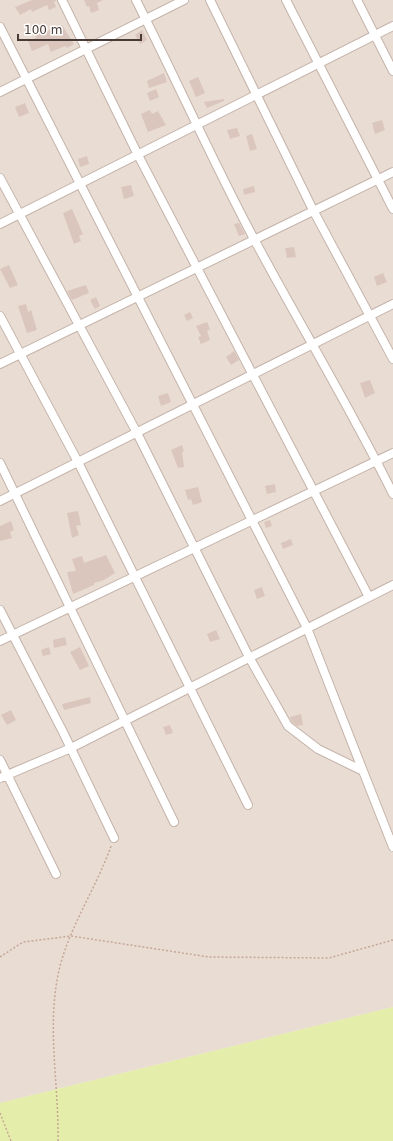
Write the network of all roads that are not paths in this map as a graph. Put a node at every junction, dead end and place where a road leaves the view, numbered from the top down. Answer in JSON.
{"nodes":[{"id":1,"x":62,"y":0,"type":"edge"},
{"id":2,"x":136,"y":0,"type":"edge"},
{"id":3,"x":184,"y":0,"type":"edge"},
{"id":4,"x":210,"y":0,"type":"edge"},
{"id":5,"x":286,"y":0,"type":"edge"},
{"id":6,"x":357,"y":0,"type":"edge"},
{"id":7,"x":146,"y":19,"type":"junction"},
{"id":8,"x":393,"y":26,"type":"edge"},
{"id":9,"x":0,"y":27,"type":"edge"},
{"id":10,"x":375,"y":36,"type":"junction"},
{"id":11,"x":86,"y":49,"type":"junction"},
{"id":12,"x":318,"y":64,"type":"junction"},
{"id":13,"x":393,"y":71,"type":"edge"},
{"id":14,"x":27,"y":79,"type":"junction"},
{"id":15,"x":0,"y":92,"type":"edge"},
{"id":16,"x":256,"y":96,"type":"junction"},
{"id":17,"x":196,"y":126,"type":"junction"},
{"id":18,"x":138,"y":155,"type":"junction"},
{"id":19,"x":393,"y":172,"type":"edge"},
{"id":20,"x":0,"y":178,"type":"edge"},
{"id":21,"x":377,"y":179,"type":"junction"},
{"id":22,"x":80,"y":184,"type":"junction"},
{"id":23,"x":393,"y":209,"type":"edge"},
{"id":24,"x":314,"y":210,"type":"junction"},
{"id":25,"x":19,"y":214,"type":"junction"},
{"id":26,"x":0,"y":224,"type":"edge"},
{"id":27,"x":254,"y":239,"type":"junction"},
{"id":28,"x":197,"y":268,"type":"junction"},
{"id":29,"x":138,"y":296,"type":"junction"},
{"id":30,"x":393,"y":304,"type":"edge"},
{"id":31,"x":371,"y":315,"type":"junction"},
{"id":32,"x":0,"y":316,"type":"edge"},
{"id":33,"x":78,"y":326,"type":"junction"},
{"id":34,"x":314,"y":345,"type":"junction"},
{"id":35,"x":19,"y":355,"type":"junction"},
{"id":36,"x":393,"y":359,"type":"edge"},
{"id":37,"x":0,"y":364,"type":"edge"},
{"id":38,"x":254,"y":374,"type":"junction"},
{"id":39,"x":194,"y":404,"type":"junction"},
{"id":40,"x":137,"y":433,"type":"junction"},
{"id":41,"x":393,"y":453,"type":"edge"},
{"id":42,"x":376,"y":461,"type":"junction"},
{"id":43,"x":78,"y":462,"type":"junction"},
{"id":44,"x":0,"y":463,"type":"edge"},
{"id":45,"x":313,"y":491,"type":"junction"},
{"id":46,"x":15,"y":493,"type":"junction"},
{"id":47,"x":393,"y":494,"type":"edge"},
{"id":48,"x":0,"y":501,"type":"edge"},
{"id":49,"x":252,"y":520,"type":"junction"},
{"id":50,"x":195,"y":548,"type":"junction"},
{"id":51,"x":134,"y":577,"type":"junction"},
{"id":52,"x":393,"y":585,"type":"edge"},
{"id":53,"x":369,"y":597,"type":"junction"},
{"id":54,"x":69,"y":608,"type":"junction"},
{"id":55,"x":0,"y":610,"type":"edge"},
{"id":56,"x":307,"y":628,"type":"junction"},
{"id":57,"x":13,"y":635,"type":"junction"},
{"id":58,"x":0,"y":641,"type":"edge"},
{"id":59,"x":250,"y":657,"type":"junction"},
{"id":60,"x":189,"y":688,"type":"junction"},
{"id":61,"x":125,"y":720,"type":"junction"},
{"id":62,"x":71,"y":748,"type":"junction"},
{"id":63,"x":0,"y":760,"type":"edge"},
{"id":64,"x":363,"y":771,"type":"junction"},
{"id":65,"x":4,"y":776,"type":"edge"},
{"id":66,"x":248,"y":805,"type":"dead end"},
{"id":67,"x":174,"y":822,"type":"dead end"},
{"id":68,"x":114,"y":838,"type":"road end"},
{"id":69,"x":393,"y":847,"type":"edge"},
{"id":70,"x":56,"y":874,"type":"dead end"}],
"edges":[{"from":1,"to":11,"type":"street"},
{"from":2,"to":7,"type":"street"},
{"from":3,"to":7,"type":"street"},
{"from":4,"to":16,"type":"street"},
{"from":5,"to":12,"type":"street"},
{"from":6,"to":10,"type":"street"},
{"from":7,"to":11,"type":"street"},
{"from":7,"to":17,"type":"street"},
{"from":8,"to":10,"type":"street"},
{"from":9,"to":14,"type":"street"},
{"from":10,"to":12,"type":"street"},
{"from":10,"to":13,"type":"street"},
{"from":11,"to":14,"type":"street"},
{"from":11,"to":18,"type":"street"},
{"from":12,"to":16,"type":"street"},
{"from":12,"to":21,"type":"street"},
{"from":14,"to":15,"type":"street"},
{"from":14,"to":22,"type":"street"},
{"from":16,"to":17,"type":"street"},
{"from":16,"to":24,"type":"street"},
{"from":17,"to":18,"type":"street"},
{"from":17,"to":27,"type":"street"},
{"from":18,"to":22,"type":"street"},
{"from":18,"to":28,"type":"street"},
{"from":19,"to":21,"type":"street"},
{"from":20,"to":25,"type":"street"},
{"from":21,"to":23,"type":"street"},
{"from":21,"to":24,"type":"street"},
{"from":22,"to":25,"type":"street"},
{"from":22,"to":29,"type":"street"},
{"from":24,"to":27,"type":"street"},
{"from":24,"to":31,"type":"street"},
{"from":25,"to":26,"type":"street"},
{"from":25,"to":33,"type":"street"},
{"from":27,"to":28,"type":"street"},
{"from":27,"to":34,"type":"street"},
{"from":28,"to":29,"type":"street"},
{"from":28,"to":38,"type":"street"},
{"from":29,"to":33,"type":"street"},
{"from":29,"to":39,"type":"street"},
{"from":30,"to":31,"type":"street"},
{"from":31,"to":34,"type":"street"},
{"from":31,"to":36,"type":"street"},
{"from":32,"to":35,"type":"street"},
{"from":33,"to":35,"type":"street"},
{"from":33,"to":40,"type":"street"},
{"from":34,"to":38,"type":"street"},
{"from":34,"to":42,"type":"street"},
{"from":35,"to":37,"type":"street"},
{"from":35,"to":43,"type":"street"},
{"from":38,"to":39,"type":"street"},
{"from":38,"to":45,"type":"street"},
{"from":39,"to":40,"type":"street"},
{"from":39,"to":49,"type":"street"},
{"from":40,"to":43,"type":"street"},
{"from":40,"to":50,"type":"street"},
{"from":41,"to":42,"type":"street"},
{"from":42,"to":45,"type":"street"},
{"from":42,"to":47,"type":"street"},
{"from":43,"to":46,"type":"street"},
{"from":43,"to":51,"type":"street"},
{"from":44,"to":46,"type":"street"},
{"from":45,"to":49,"type":"street"},
{"from":45,"to":53,"type":"street"},
{"from":46,"to":48,"type":"street"},
{"from":46,"to":54,"type":"street"},
{"from":49,"to":50,"type":"street"},
{"from":49,"to":56,"type":"street"},
{"from":50,"to":51,"type":"street"},
{"from":50,"to":59,"type":"street"},
{"from":51,"to":54,"type":"street"},
{"from":51,"to":60,"type":"street"},
{"from":52,"to":53,"type":"street"},
{"from":53,"to":56,"type":"street"},
{"from":54,"to":57,"type":"street"},
{"from":54,"to":61,"type":"street"},
{"from":55,"to":57,"type":"street"},
{"from":56,"to":59,"type":"street"},
{"from":56,"to":64,"type":"street"},
{"from":57,"to":58,"type":"street"},
{"from":57,"to":62,"type":"street"},
{"from":59,"to":60,"type":"street"},
{"from":59,"to":64,"type":"street"},
{"from":60,"to":61,"type":"street"},
{"from":60,"to":66,"type":"street"},
{"from":61,"to":62,"type":"street"},
{"from":61,"to":67,"type":"street"},
{"from":62,"to":65,"type":"street"},
{"from":62,"to":68,"type":"street"},
{"from":63,"to":65,"type":"street"},
{"from":64,"to":69,"type":"street"},
{"from":65,"to":70,"type":"street"}]}
